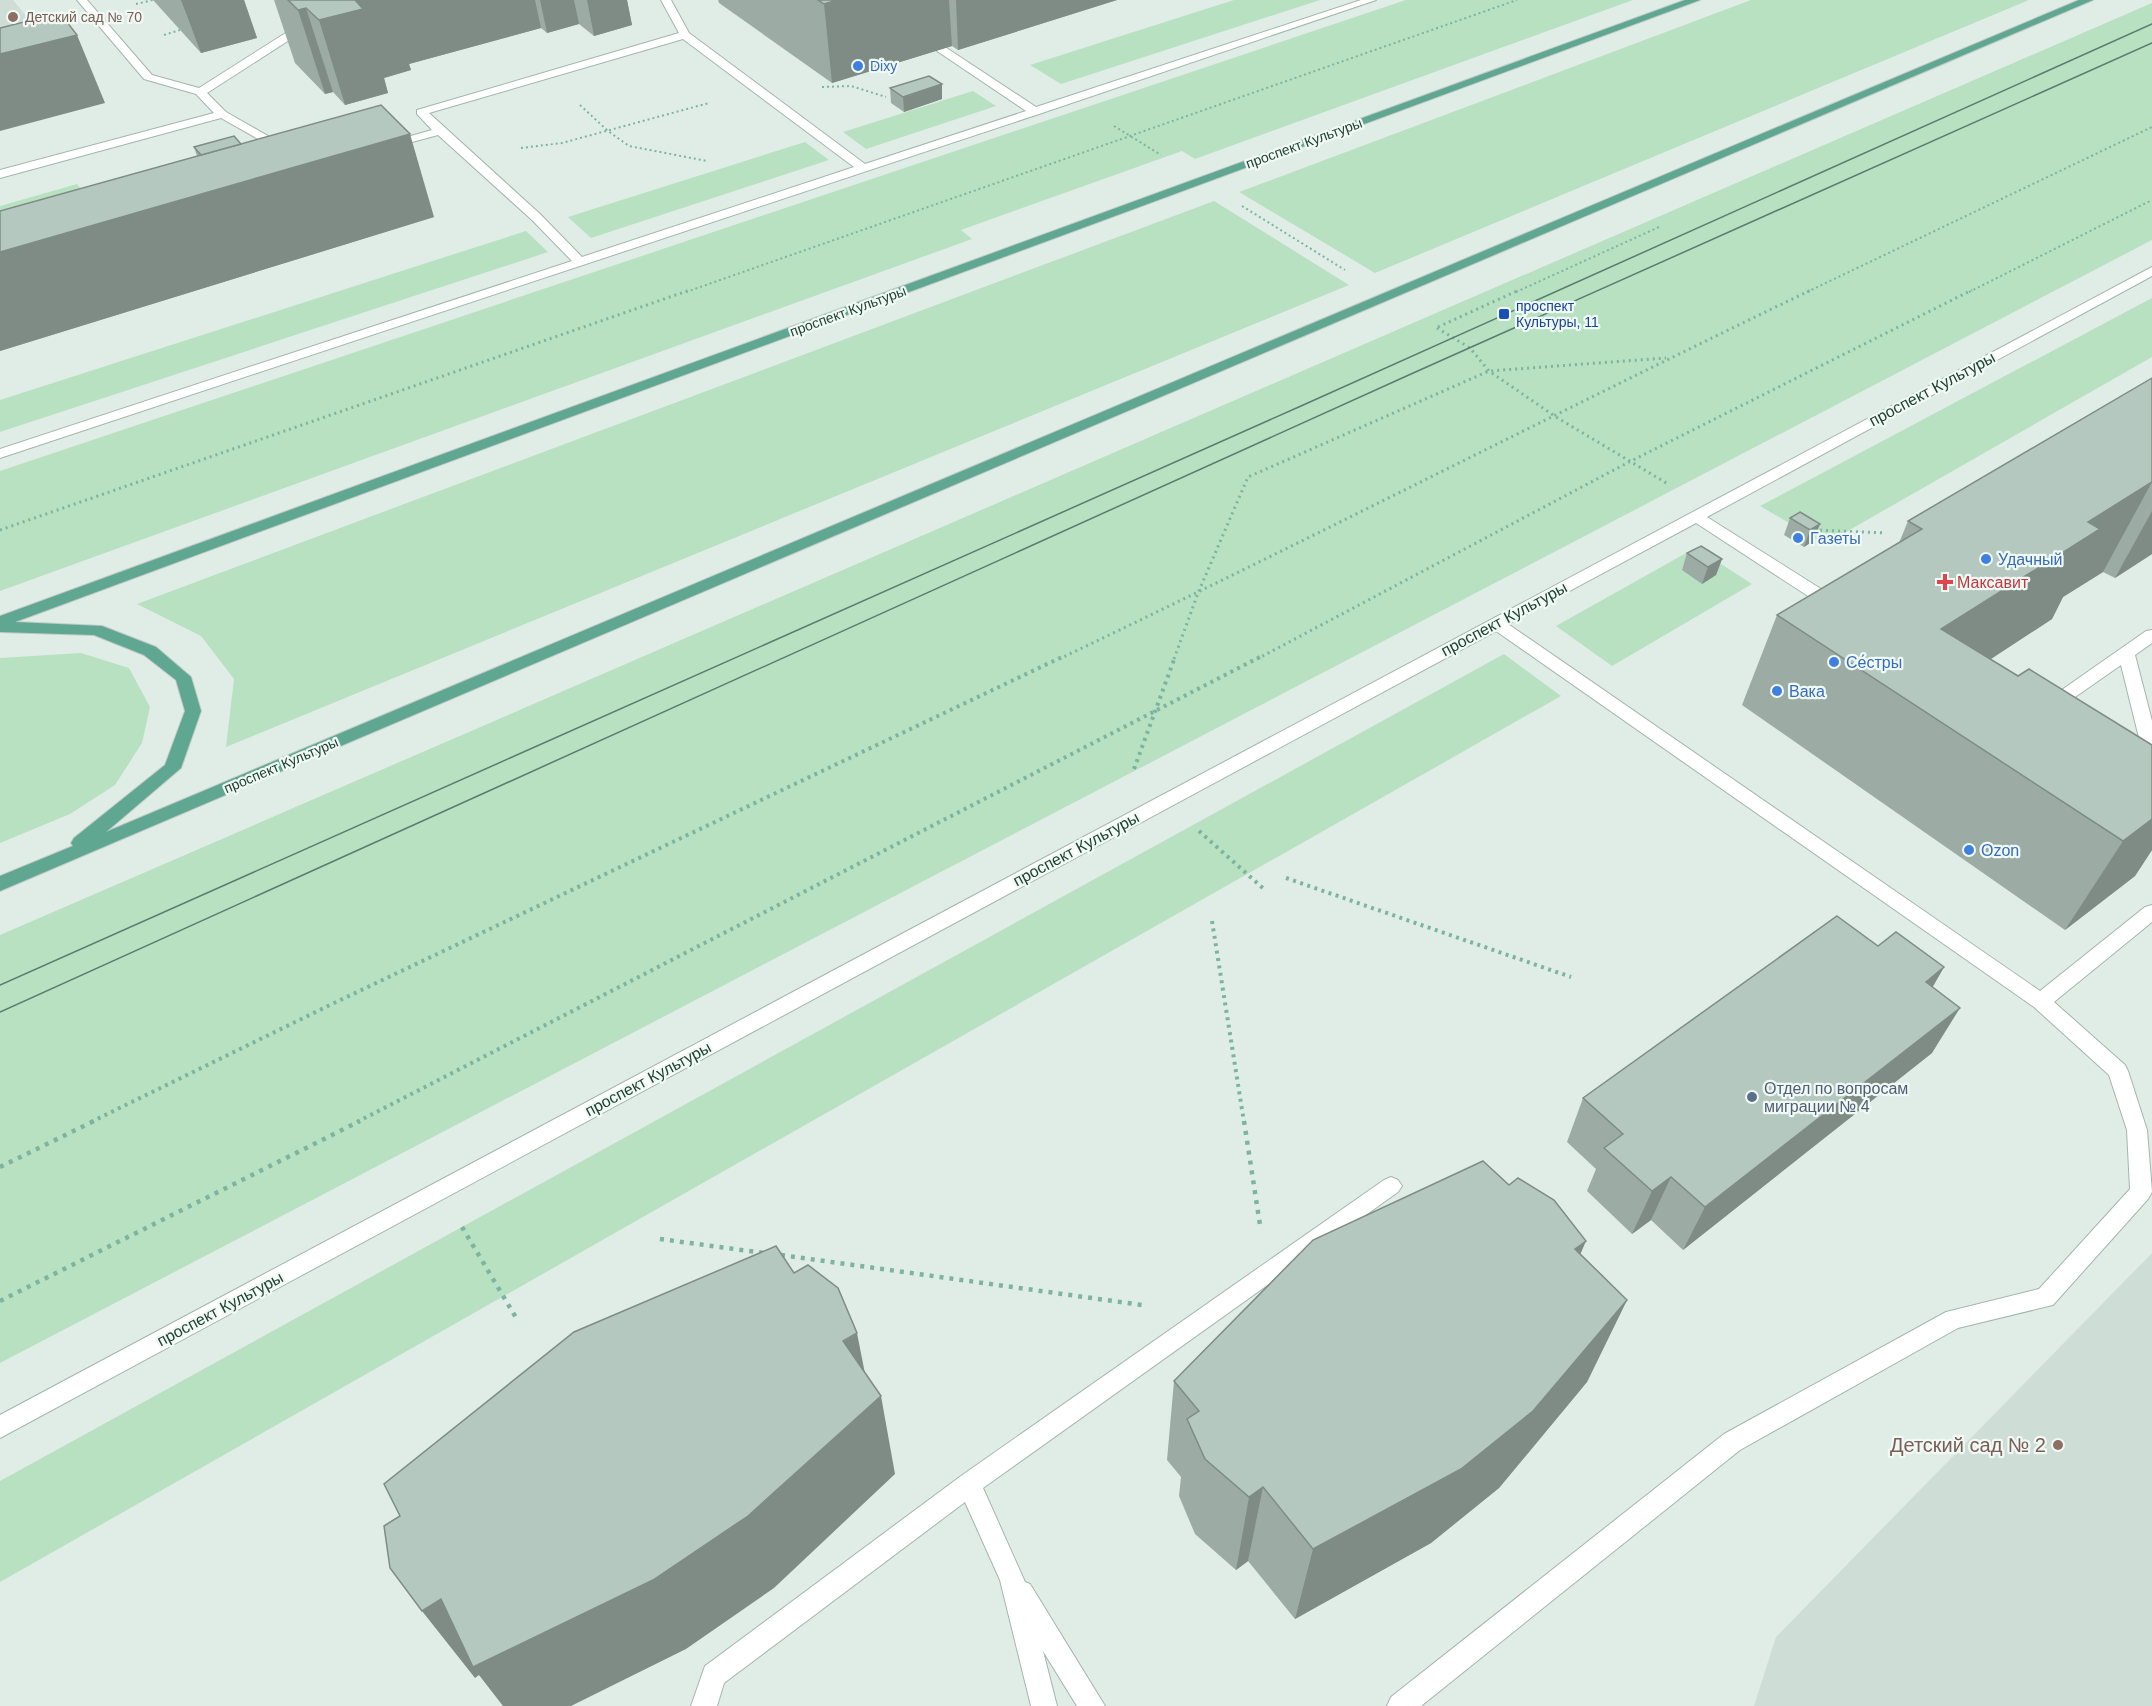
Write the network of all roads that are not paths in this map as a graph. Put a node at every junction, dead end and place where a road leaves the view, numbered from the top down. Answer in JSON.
{"nodes":[{"id":1,"x":82,"y":0,"type":"edge"},
{"id":2,"x":668,"y":0,"type":"edge"},
{"id":3,"x":1371,"y":0,"type":"edge"},
{"id":4,"x":1695,"y":0,"type":"edge"},
{"id":5,"x":2088,"y":0,"type":"edge"},
{"id":6,"x":313,"y":21,"type":"dead end"},
{"id":7,"x":685,"y":34,"type":"junction"},
{"id":8,"x":941,"y":49,"type":"dead end"},
{"id":9,"x":200,"y":93,"type":"junction"},
{"id":10,"x":1035,"y":112,"type":"junction"},
{"id":11,"x":222,"y":114,"type":"junction"},
{"id":12,"x":441,"y":130,"type":"junction"},
{"id":13,"x":376,"y":148,"type":"edge"},
{"id":14,"x":292,"y":155,"type":"edge"},
{"id":15,"x":863,"y":168,"type":"junction"},
{"id":16,"x":0,"y":174,"type":"edge"},
{"id":17,"x":580,"y":262,"type":"junction"},
{"id":18,"x":2152,"y":271,"type":"edge"},
{"id":19,"x":0,"y":454,"type":"edge"},
{"id":20,"x":1696,"y":516,"type":"junction"},
{"id":21,"x":1849,"y":615,"type":"edge"},
{"id":22,"x":0,"y":622,"type":"edge"},
{"id":23,"x":1496,"y":623,"type":"junction"},
{"id":24,"x":0,"y":627,"type":"edge"},
{"id":25,"x":2152,"y":635,"type":"edge"},
{"id":26,"x":2126,"y":653,"type":"junction"},
{"id":27,"x":2040,"y":713,"type":"edge"},
{"id":28,"x":2152,"y":754,"type":"edge"},
{"id":29,"x":62,"y":857,"type":"junction"},
{"id":30,"x":0,"y":884,"type":"edge"},
{"id":31,"x":2152,"y":912,"type":"edge"},
{"id":32,"x":2041,"y":1002,"type":"junction"},
{"id":33,"x":1391,"y":1186,"type":"dead end"},
{"id":34,"x":0,"y":1427,"type":"edge"},
{"id":35,"x":969,"y":1484,"type":"junction"},
{"id":36,"x":1012,"y":1578,"type":"junction"},
{"id":37,"x":704,"y":1706,"type":"edge"},
{"id":38,"x":1044,"y":1706,"type":"edge"},
{"id":39,"x":1092,"y":1706,"type":"edge"},
{"id":40,"x":1400,"y":1706,"type":"edge"}],
"edges":[{"from":1,"to":9,"type":"street"},
{"from":2,"to":7,"type":"street"},
{"from":3,"to":10,"type":"street"},
{"from":4,"to":22,"type":"main road","name":"проспект Культуры"},
{"from":5,"to":29,"type":"main road","name":"проспект Культуры"},
{"from":6,"to":9,"type":"street"},
{"from":7,"to":12,"type":"street"},
{"from":7,"to":15,"type":"street"},
{"from":8,"to":10,"type":"street"},
{"from":9,"to":11,"type":"street"},
{"from":10,"to":15,"type":"street"},
{"from":11,"to":14,"type":"street"},
{"from":11,"to":16,"type":"street"},
{"from":12,"to":13,"type":"street"},
{"from":12,"to":17,"type":"street"},
{"from":15,"to":17,"type":"street"},
{"from":17,"to":19,"type":"street"},
{"from":18,"to":20,"type":"street","name":"проспект Культуры"},
{"from":20,"to":21,"type":"street"},
{"from":20,"to":23,"type":"street","name":"проспект Культуры"},
{"from":23,"to":32,"type":"street"},
{"from":23,"to":34,"type":"street","name":"проспект Культуры"},
{"from":24,"to":29,"type":"main road"},
{"from":25,"to":26,"type":"street"},
{"from":26,"to":27,"type":"street"},
{"from":26,"to":28,"type":"street"},
{"from":29,"to":30,"type":"main road","name":"проспект Культуры"},
{"from":31,"to":32,"type":"street"},
{"from":32,"to":40,"type":"street"},
{"from":33,"to":35,"type":"street"},
{"from":35,"to":36,"type":"street"},
{"from":35,"to":37,"type":"street"},
{"from":36,"to":38,"type":"street"},
{"from":36,"to":39,"type":"street"}]}
